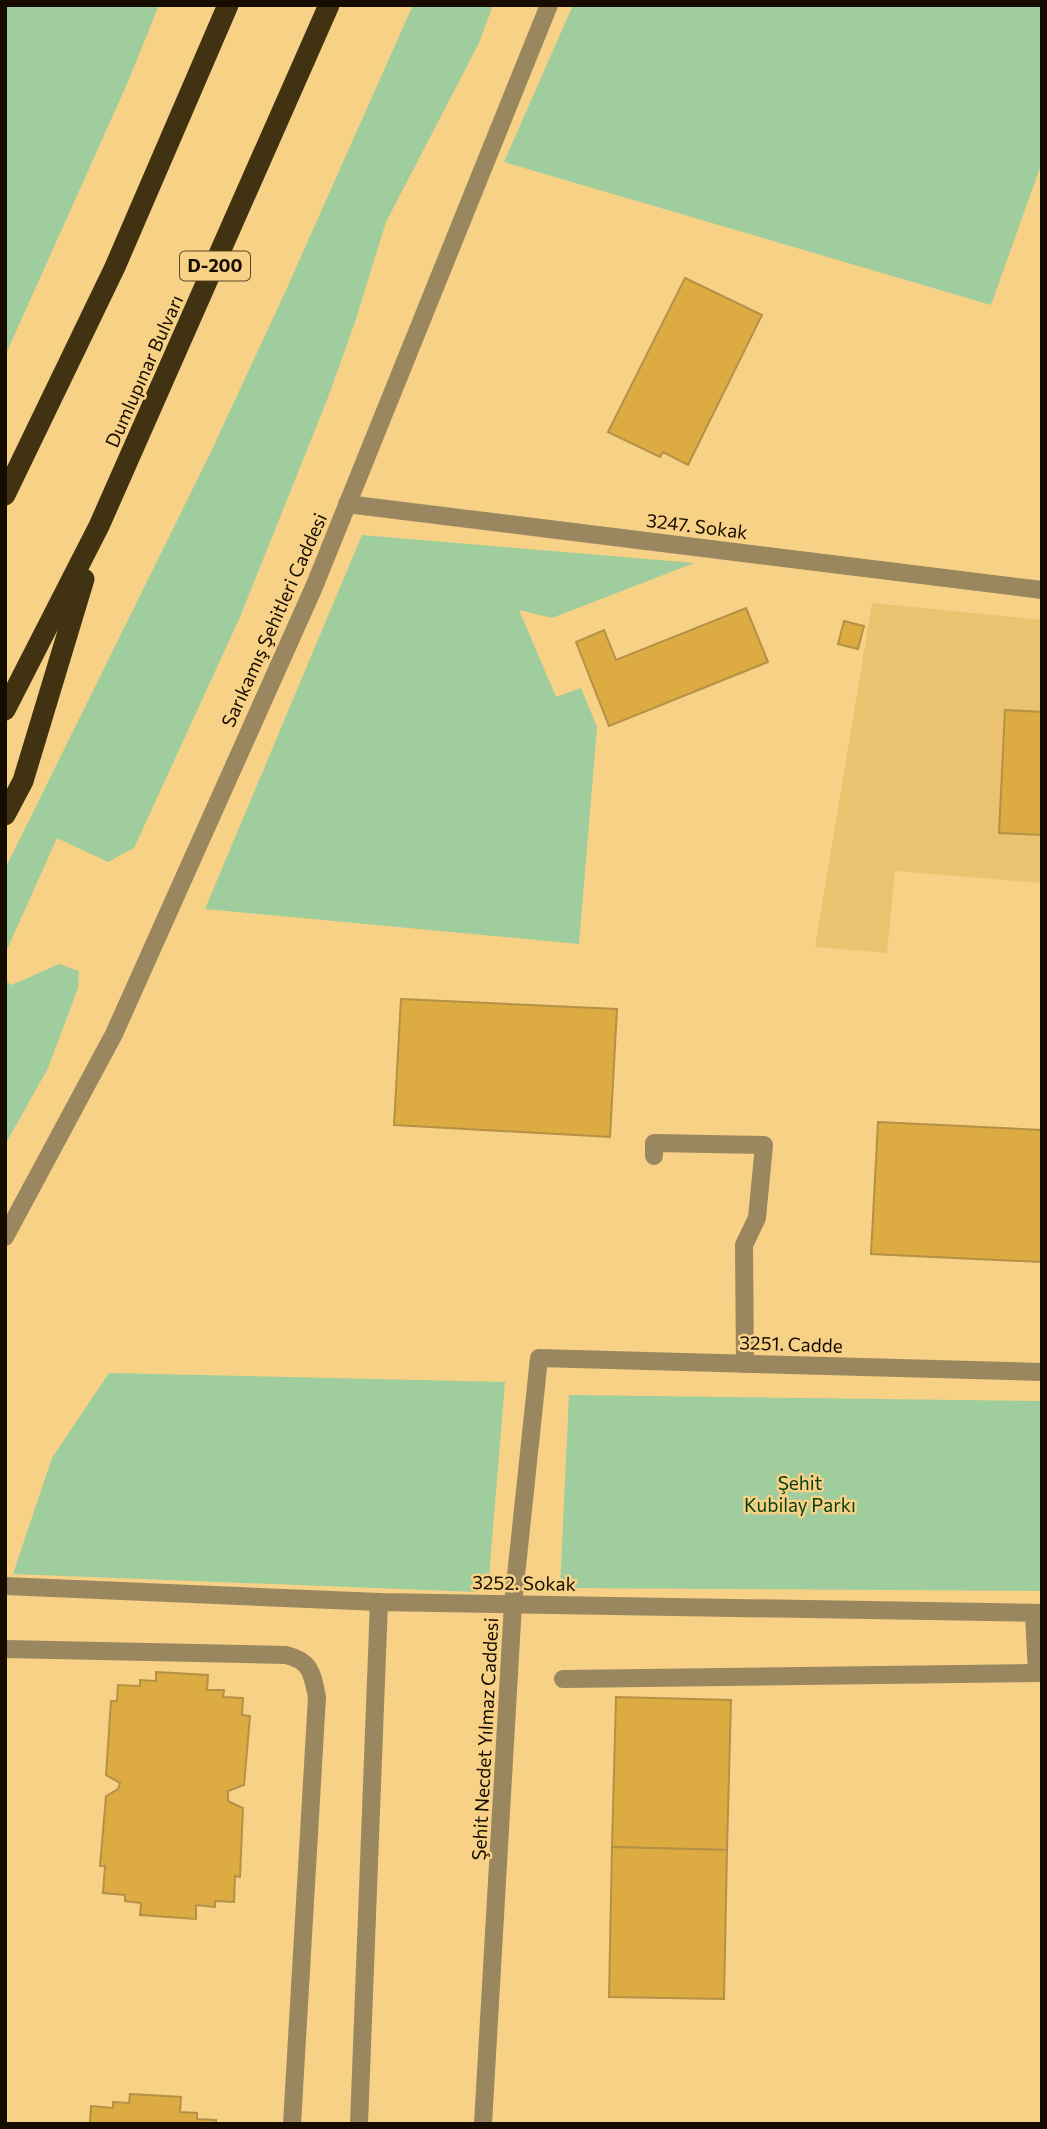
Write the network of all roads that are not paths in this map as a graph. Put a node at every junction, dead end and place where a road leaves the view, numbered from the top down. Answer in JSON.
{"nodes":[{"id":1,"x":228,"y":5,"type":"edge"},
{"id":2,"x":329,"y":5,"type":"edge"},
{"id":3,"x":549,"y":5,"type":"edge"},
{"id":4,"x":5,"y":495,"type":"edge"},
{"id":5,"x":347,"y":504,"type":"junction"},
{"id":6,"x":99,"y":526,"type":"junction"},
{"id":7,"x":1042,"y":590,"type":"edge"},
{"id":8,"x":5,"y":710,"type":"edge"},
{"id":9,"x":5,"y":815,"type":"edge"},
{"id":10,"x":654,"y":1156,"type":"dead end"},
{"id":11,"x":5,"y":1237,"type":"edge"},
{"id":12,"x":539,"y":1358,"type":"joint"},
{"id":13,"x":745,"y":1364,"type":"junction"},
{"id":14,"x":1042,"y":1372,"type":"edge"},
{"id":15,"x":5,"y":1586,"type":"edge"},
{"id":16,"x":379,"y":1602,"type":"junction"},
{"id":17,"x":513,"y":1604,"type":"junction"},
{"id":18,"x":1038,"y":1613,"type":"edge"},
{"id":19,"x":5,"y":1649,"type":"edge"},
{"id":20,"x":1039,"y":1673,"type":"edge"},
{"id":21,"x":563,"y":1679,"type":"dead end"},
{"id":22,"x":292,"y":2124,"type":"edge"},
{"id":23,"x":359,"y":2124,"type":"edge"},
{"id":24,"x":483,"y":2124,"type":"edge"}],
"edges":[{"from":1,"to":4,"type":"highway"},
{"from":2,"to":6,"type":"highway","name":"Dumlupınar Bulvarı","number":"D-200"},
{"from":3,"to":5,"type":"street","name":"Sarıkamış Şehitleri Caddesi"},
{"from":5,"to":7,"type":"street","name":"3247. Sokak"},
{"from":5,"to":11,"type":"street","name":"Sarıkamış Şehitleri Caddesi"},
{"from":6,"to":8,"type":"highway","name":"Dumlupınar Bulvarı","number":"D-200"},
{"from":6,"to":9,"type":"highway"},
{"from":10,"to":13,"type":"street"},
{"from":12,"to":13,"type":"street","name":"3251. Cadde"},
{"from":12,"to":17,"type":"street","name":"Şehit Necdet Yılmaz Caddesi"},
{"from":13,"to":14,"type":"street","name":"3251. Cadde"},
{"from":15,"to":16,"type":"street","name":"3252. Sokak"},
{"from":16,"to":17,"type":"street","name":"3252. Sokak"},
{"from":16,"to":23,"type":"street"},
{"from":17,"to":18,"type":"street","name":"3252. Sokak"},
{"from":17,"to":24,"type":"street","name":"Şehit Necdet Yılmaz Caddesi"},
{"from":18,"to":20,"type":"street"},
{"from":19,"to":22,"type":"street"},
{"from":20,"to":21,"type":"street"}]}
